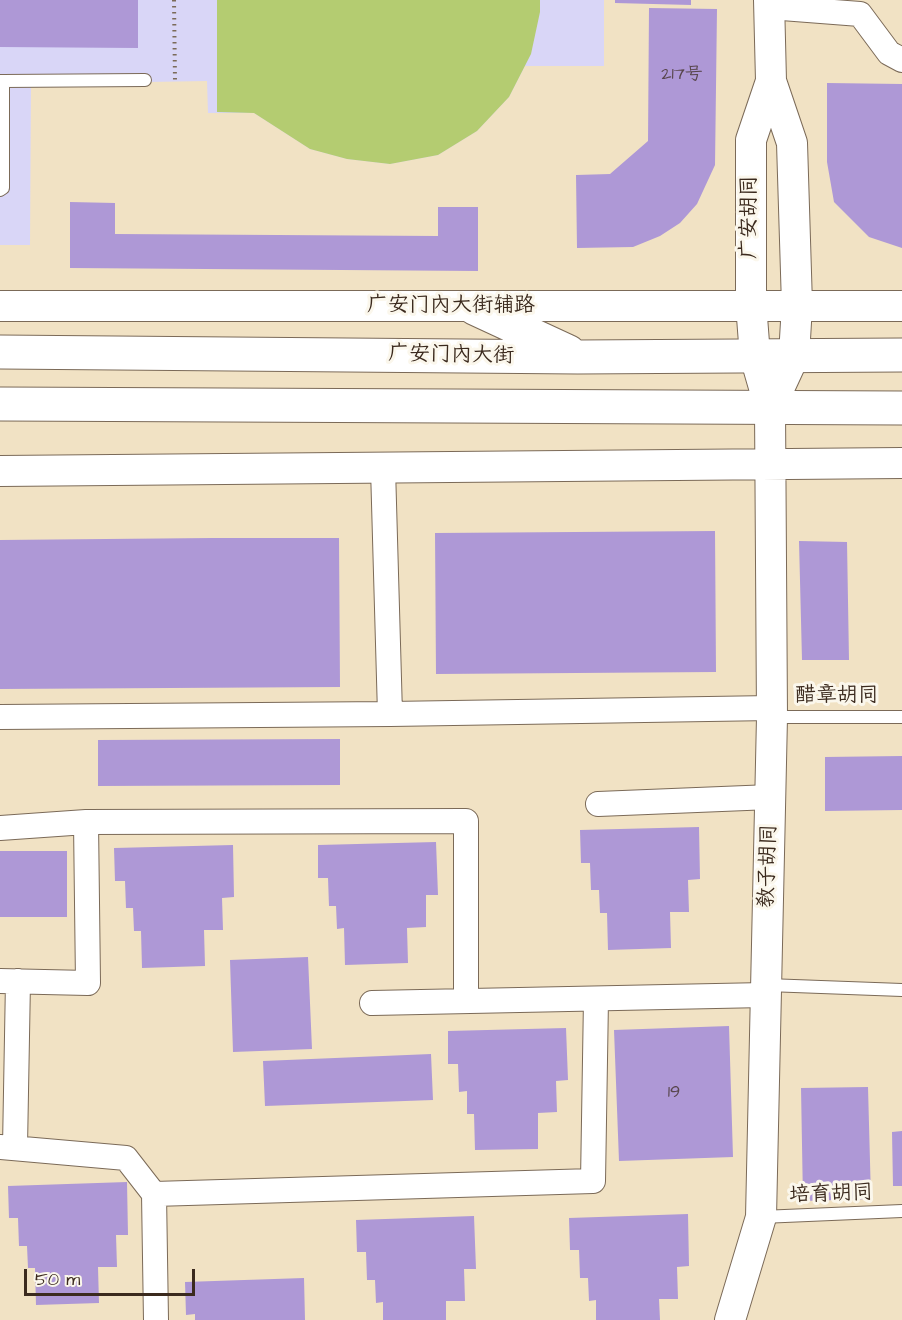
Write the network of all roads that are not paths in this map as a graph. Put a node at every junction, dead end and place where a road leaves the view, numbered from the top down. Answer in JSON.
{"nodes":[{"id":1,"x":769,"y":3,"type":"edge"},
{"id":2,"x":902,"y":60,"type":"edge"},
{"id":3,"x":145,"y":80,"type":"dead end"},
{"id":4,"x":2,"y":81,"type":"edge"},
{"id":5,"x":771,"y":81,"type":"junction"},
{"id":6,"x":0,"y":190,"type":"edge"},
{"id":7,"x":750,"y":304,"type":"junction"},
{"id":8,"x":797,"y":305,"type":"junction"},
{"id":9,"x":0,"y":306,"type":"edge"},
{"id":10,"x":902,"y":306,"type":"edge"},
{"id":11,"x":474,"y":308,"type":"junction"},
{"id":12,"x":7,"y":348,"type":"edge"},
{"id":13,"x":902,"y":355,"type":"edge"},
{"id":14,"x":755,"y":356,"type":"junction"},
{"id":15,"x":794,"y":356,"type":"junction"},
{"id":16,"x":578,"y":357,"type":"junction"},
{"id":17,"x":0,"y":404,"type":"edge"},
{"id":18,"x":770,"y":408,"type":"junction"},
{"id":19,"x":902,"y":408,"type":"edge"},
{"id":20,"x":902,"y":463,"type":"edge"},
{"id":21,"x":770,"y":464,"type":"junction"},
{"id":22,"x":383,"y":468,"type":"junction"},
{"id":23,"x":0,"y":471,"type":"edge"},
{"id":24,"x":772,"y":712,"type":"junction"},
{"id":25,"x":390,"y":714,"type":"junction"},
{"id":26,"x":0,"y":717,"type":"edge"},
{"id":27,"x":902,"y":717,"type":"edge"},
{"id":28,"x":771,"y":797,"type":"junction"},
{"id":29,"x":598,"y":804,"type":"dead end"},
{"id":30,"x":86,"y":822,"type":"junction"},
{"id":31,"x":0,"y":828,"type":"edge"},
{"id":32,"x":9,"y":981,"type":"edge"},
{"id":33,"x":766,"y":990,"type":"junction"},
{"id":34,"x":902,"y":990,"type":"edge"},
{"id":35,"x":596,"y":999,"type":"junction"},
{"id":36,"x":466,"y":1000,"type":"junction"},
{"id":37,"x":372,"y":1003,"type":"dead end"},
{"id":38,"x":8,"y":1147,"type":"edge"},
{"id":39,"x":154,"y":1194,"type":"junction"},
{"id":40,"x":902,"y":1211,"type":"edge"},
{"id":41,"x":761,"y":1217,"type":"junction"},
{"id":42,"x":156,"y":1320,"type":"edge"},
{"id":43,"x":730,"y":1320,"type":"edge"}],
"edges":[{"from":1,"to":2,"type":"street"},
{"from":1,"to":5,"type":"street","name":"广安胡同"},
{"from":3,"to":4,"type":"lane"},
{"from":4,"to":6,"type":"lane"},
{"from":5,"to":7,"type":"street","name":"广安胡同"},
{"from":5,"to":8,"type":"street","name":"广安胡同"},
{"from":7,"to":8,"type":"street","name":"广安门内大街辅路"},
{"from":7,"to":11,"type":"street","name":"广安门内大街辅路"},
{"from":7,"to":14,"type":"street","name":"广安胡同"},
{"from":8,"to":10,"type":"street","name":"广安门内大街辅路"},
{"from":8,"to":15,"type":"street","name":"广安胡同"},
{"from":9,"to":11,"type":"street","name":"广安门内大街辅路"},
{"from":11,"to":16,"type":"main road"},
{"from":12,"to":16,"type":"main road","name":"广安门内大街"},
{"from":13,"to":15,"type":"main road","name":"广安门内大街"},
{"from":14,"to":15,"type":"main road","name":"广安门内大街"},
{"from":14,"to":16,"type":"main road","name":"广安门内大街"},
{"from":14,"to":18,"type":"street","name":"广安胡同"},
{"from":15,"to":18,"type":"street"},
{"from":17,"to":18,"type":"main road"},
{"from":18,"to":19,"type":"main road"},
{"from":18,"to":21,"type":"street","name":"教子胡同"},
{"from":20,"to":21,"type":"street"},
{"from":21,"to":22,"type":"street"},
{"from":21,"to":24,"type":"street","name":"教子胡同"},
{"from":22,"to":23,"type":"street"},
{"from":22,"to":25,"type":"street"},
{"from":24,"to":25,"type":"street"},
{"from":24,"to":27,"type":"lane","name":"醋章胡同"},
{"from":24,"to":28,"type":"street","name":"教子胡同"},
{"from":25,"to":26,"type":"street"},
{"from":28,"to":29,"type":"street"},
{"from":28,"to":33,"type":"street","name":"教子胡同"},
{"from":30,"to":31,"type":"street"},
{"from":30,"to":32,"type":"street"},
{"from":30,"to":36,"type":"street"},
{"from":32,"to":38,"type":"street"},
{"from":33,"to":34,"type":"lane"},
{"from":33,"to":35,"type":"street"},
{"from":33,"to":41,"type":"street","name":"教子胡同"},
{"from":35,"to":36,"type":"street"},
{"from":35,"to":39,"type":"street"},
{"from":36,"to":37,"type":"street"},
{"from":38,"to":39,"type":"street"},
{"from":39,"to":42,"type":"street"},
{"from":40,"to":41,"type":"lane","name":"培育胡同"},
{"from":41,"to":43,"type":"street","name":"教子胡同"}]}
